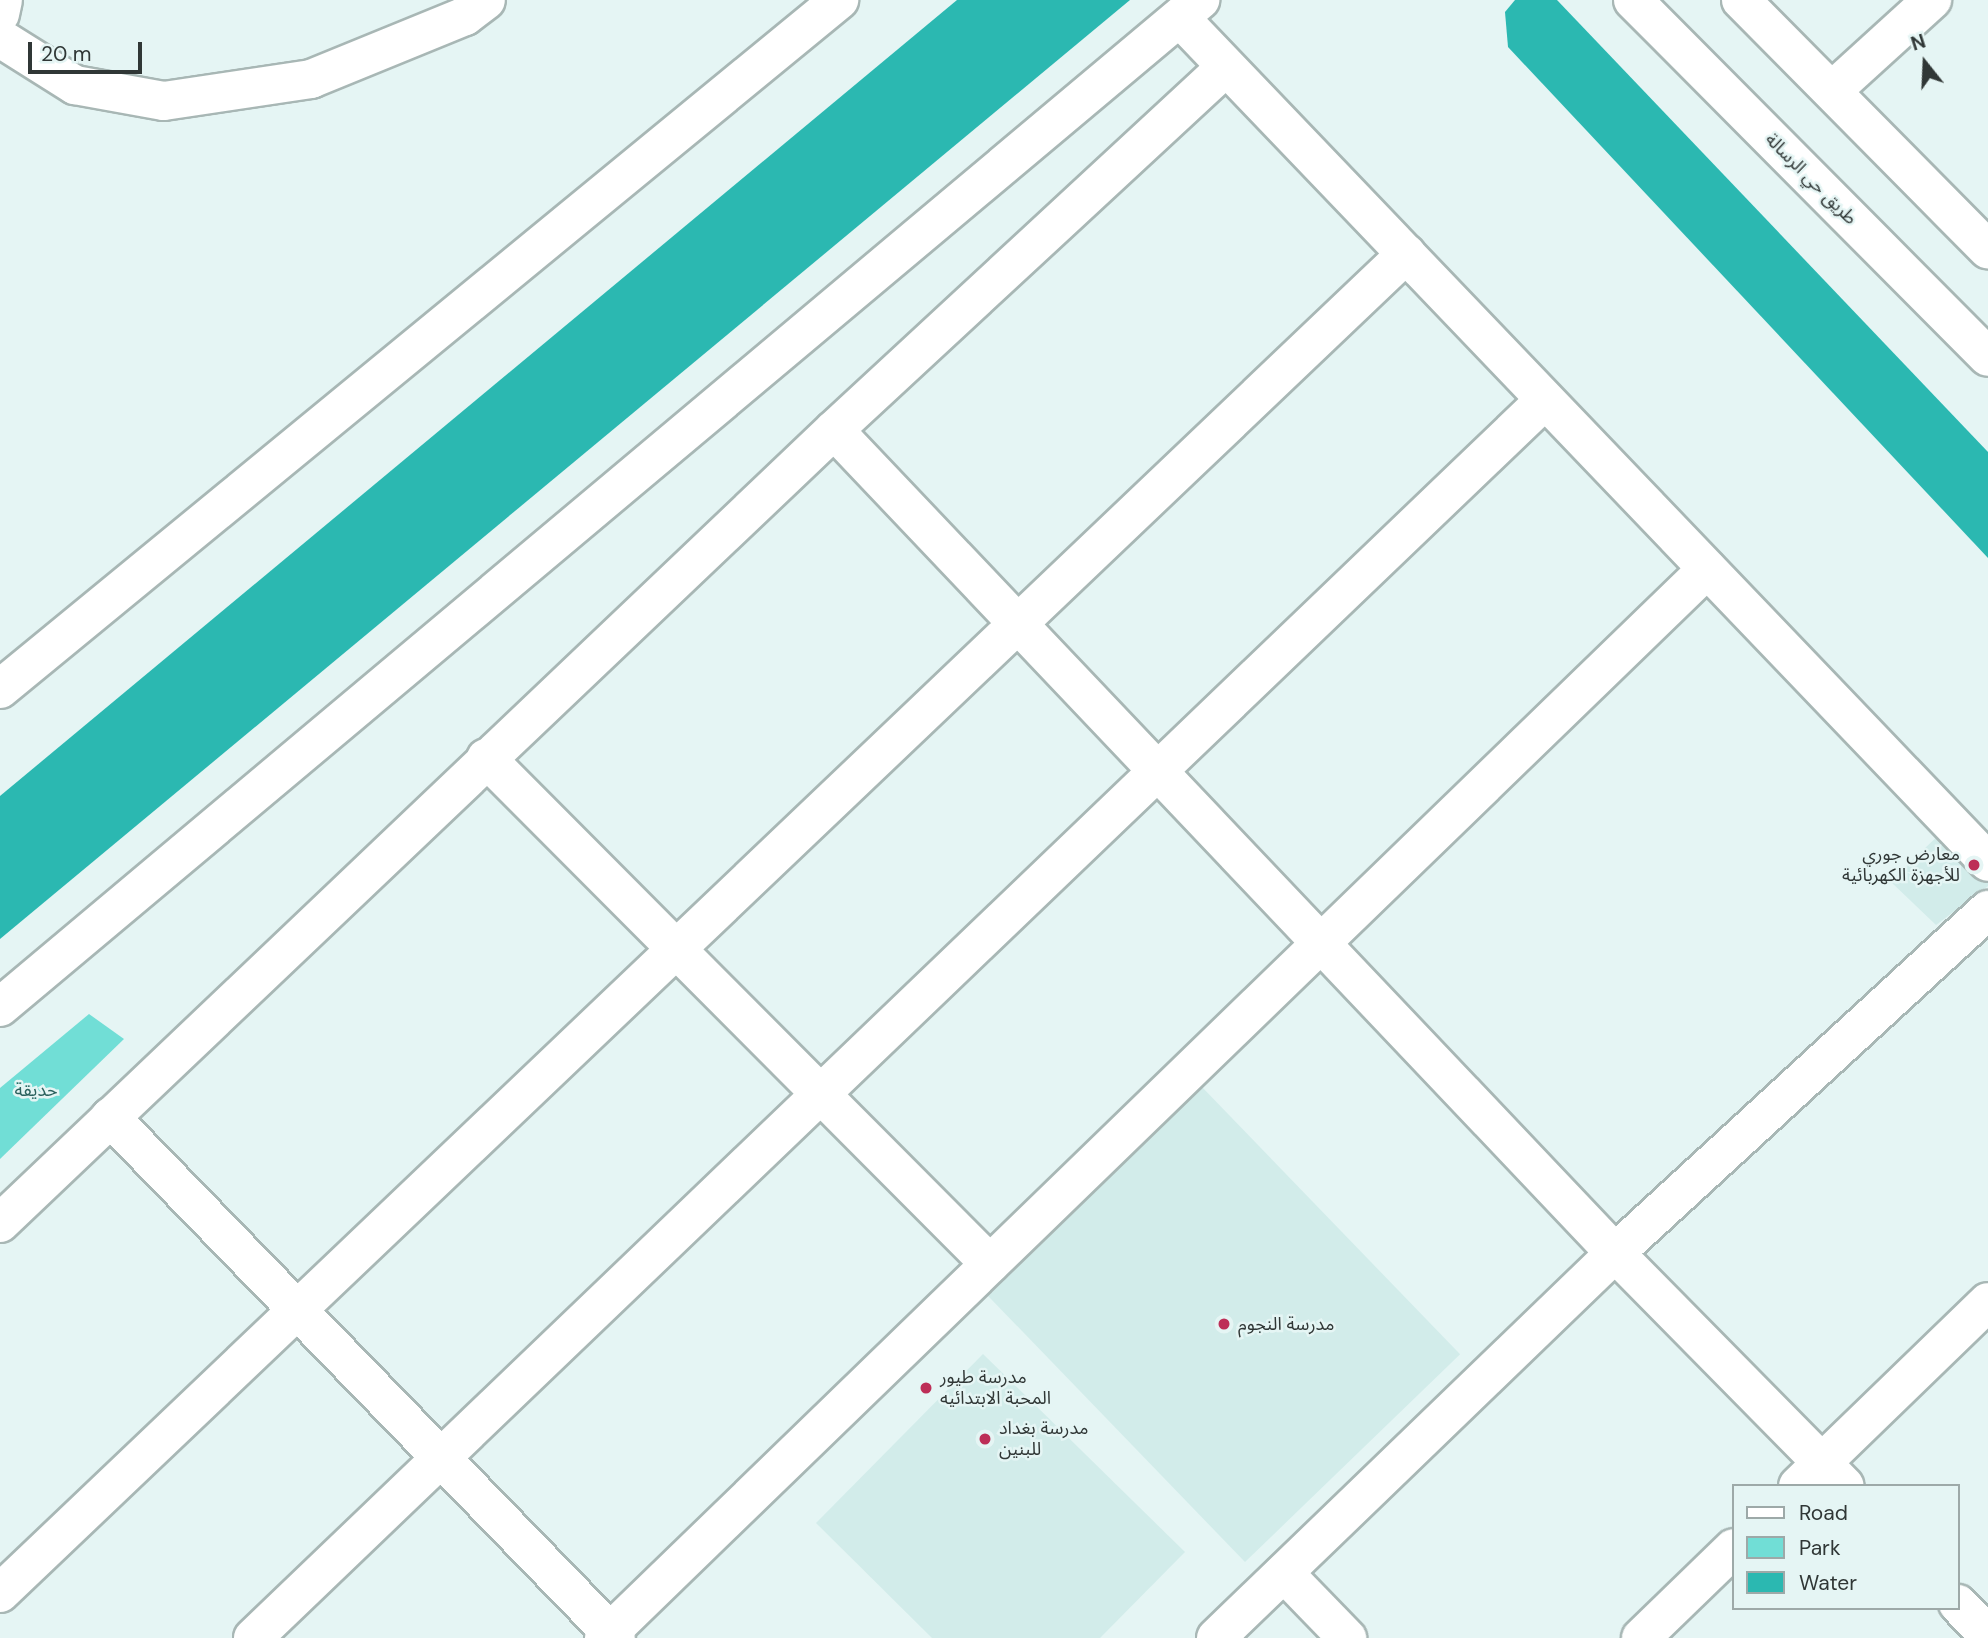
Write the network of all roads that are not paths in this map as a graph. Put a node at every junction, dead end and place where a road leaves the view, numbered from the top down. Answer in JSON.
{"nodes":[{"id":1,"x":3,"y":0,"type":"edge"},
{"id":2,"x":486,"y":0,"type":"edge"},
{"id":3,"x":839,"y":0,"type":"edge"},
{"id":4,"x":1633,"y":0,"type":"edge"},
{"id":5,"x":1741,"y":0,"type":"edge"},
{"id":6,"x":1932,"y":0,"type":"edge"},
{"id":7,"x":1190,"y":9,"type":"edge"},
{"id":8,"x":0,"y":14,"type":"edge"},
{"id":9,"x":0,"y":38,"type":"edge"},
{"id":10,"x":1226,"y":67,"type":"junction"},
{"id":11,"x":1833,"y":90,"type":"junction"},
{"id":12,"x":1988,"y":250,"type":"edge"},
{"id":13,"x":1406,"y":254,"type":"junction"},
{"id":14,"x":1988,"y":357,"type":"edge"},
{"id":15,"x":1545,"y":400,"type":"junction"},
{"id":16,"x":834,"y":430,"type":"junction"},
{"id":17,"x":1707,"y":569,"type":"junction"},
{"id":18,"x":1019,"y":623,"type":"junction"},
{"id":19,"x":0,"y":689,"type":"edge"},
{"id":20,"x":486,"y":758,"type":"junction"},
{"id":21,"x":1159,"y":770,"type":"junction"},
{"id":22,"x":1988,"y":862,"type":"edge"},
{"id":23,"x":1988,"y":910,"type":"edge"},
{"id":24,"x":1324,"y":942,"type":"junction"},
{"id":25,"x":676,"y":949,"type":"junction"},
{"id":26,"x":0,"y":1007,"type":"edge"},
{"id":27,"x":820,"y":1095,"type":"junction"},
{"id":28,"x":110,"y":1117,"type":"junction"},
{"id":29,"x":0,"y":1223,"type":"edge"},
{"id":30,"x":1615,"y":1253,"type":"junction"},
{"id":31,"x":990,"y":1264,"type":"junction"},
{"id":32,"x":1988,"y":1302,"type":"edge"},
{"id":33,"x":298,"y":1310,"type":"junction"},
{"id":34,"x":441,"y":1458,"type":"junction"},
{"id":35,"x":1822,"y":1478,"type":"edge"},
{"id":36,"x":1732,"y":1550,"type":"edge"},
{"id":37,"x":1284,"y":1573,"type":"junction"},
{"id":38,"x":0,"y":1593,"type":"edge"},
{"id":39,"x":1960,"y":1606,"type":"edge"},
{"id":40,"x":1988,"y":1635,"type":"edge"},
{"id":41,"x":610,"y":1636,"type":"edge"},
{"id":42,"x":253,"y":1638,"type":"edge"},
{"id":43,"x":1216,"y":1638,"type":"edge"},
{"id":44,"x":1348,"y":1638,"type":"edge"},
{"id":45,"x":1641,"y":1638,"type":"edge"}],
"edges":[{"from":1,"to":8,"type":"street"},
{"from":2,"to":9,"type":"street"},
{"from":3,"to":19,"type":"street"},
{"from":4,"to":14,"type":"street","name":"طريق حي الرسالة"},
{"from":5,"to":11,"type":"street"},
{"from":6,"to":11,"type":"street"},
{"from":7,"to":10,"type":"street"},
{"from":7,"to":26,"type":"street"},
{"from":10,"to":13,"type":"street"},
{"from":10,"to":16,"type":"street"},
{"from":11,"to":12,"type":"street"},
{"from":13,"to":15,"type":"street"},
{"from":13,"to":18,"type":"street"},
{"from":15,"to":17,"type":"street"},
{"from":15,"to":21,"type":"street"},
{"from":16,"to":18,"type":"street"},
{"from":16,"to":20,"type":"street"},
{"from":17,"to":22,"type":"street"},
{"from":17,"to":24,"type":"street"},
{"from":18,"to":21,"type":"street"},
{"from":18,"to":25,"type":"street"},
{"from":20,"to":25,"type":"street"},
{"from":20,"to":28,"type":"street"},
{"from":21,"to":24,"type":"street"},
{"from":21,"to":27,"type":"street"},
{"from":23,"to":30,"type":"street"},
{"from":24,"to":30,"type":"street"},
{"from":24,"to":31,"type":"street"},
{"from":25,"to":27,"type":"street"},
{"from":25,"to":33,"type":"street"},
{"from":27,"to":31,"type":"street"},
{"from":27,"to":34,"type":"street"},
{"from":28,"to":29,"type":"street"},
{"from":28,"to":33,"type":"street"},
{"from":30,"to":35,"type":"street"},
{"from":30,"to":37,"type":"street"},
{"from":31,"to":41,"type":"street"},
{"from":32,"to":35,"type":"street"},
{"from":33,"to":34,"type":"street"},
{"from":33,"to":38,"type":"street"},
{"from":34,"to":41,"type":"street"},
{"from":34,"to":42,"type":"street"},
{"from":36,"to":45,"type":"street"},
{"from":37,"to":43,"type":"street"},
{"from":37,"to":44,"type":"street"},
{"from":39,"to":40,"type":"street"}]}
